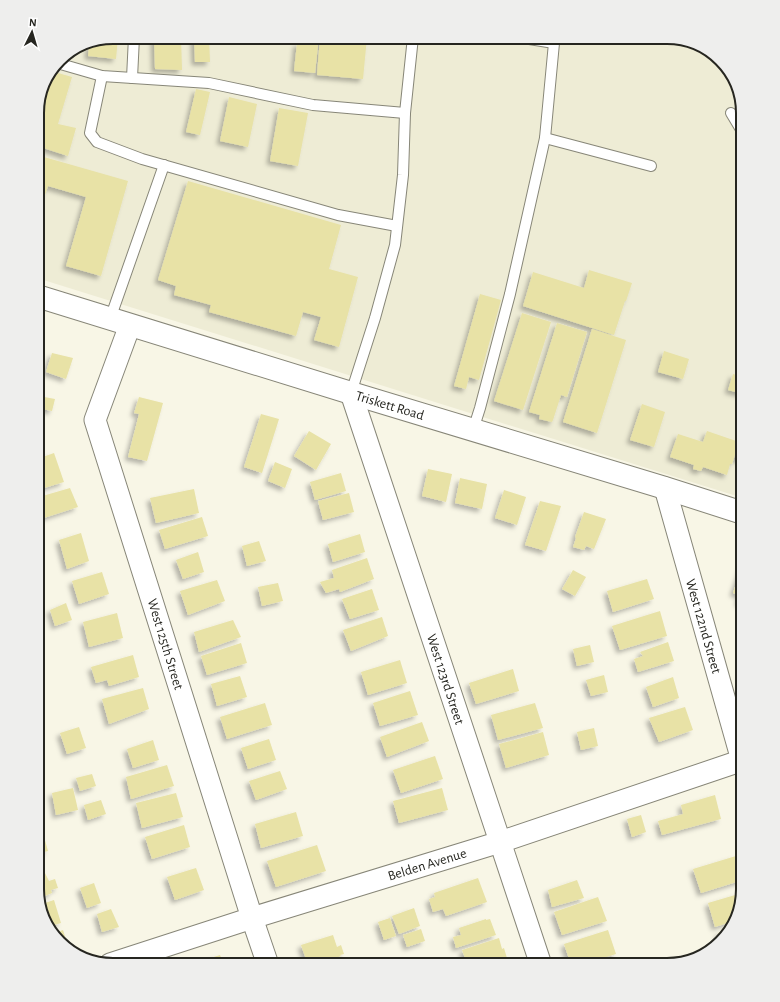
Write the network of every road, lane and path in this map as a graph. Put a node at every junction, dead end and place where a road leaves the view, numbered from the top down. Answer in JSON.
{"nodes":[{"id":1,"x":134,"y":44,"type":"edge"},
{"id":2,"x":412,"y":44,"type":"edge"},
{"id":3,"x":554,"y":44,"type":"edge"},
{"id":4,"x":63,"y":65,"type":"edge"},
{"id":5,"x":102,"y":76,"type":"junction"},
{"id":6,"x":132,"y":78,"type":"junction"},
{"id":7,"x":406,"y":113,"type":"junction"},
{"id":8,"x":731,"y":113,"type":"dead end"},
{"id":9,"x":736,"y":121,"type":"edge"},
{"id":10,"x":545,"y":138,"type":"junction"},
{"id":11,"x":164,"y":165,"type":"junction"},
{"id":12,"x":651,"y":166,"type":"dead end"},
{"id":13,"x":397,"y":226,"type":"junction"},
{"id":14,"x":44,"y":298,"type":"edge"},
{"id":15,"x":120,"y":322,"type":"junction"},
{"id":16,"x":351,"y":394,"type":"junction"},
{"id":17,"x":473,"y":430,"type":"junction"},
{"id":18,"x":665,"y":488,"type":"junction"},
{"id":19,"x":736,"y":511,"type":"edge"},
{"id":20,"x":736,"y":737,"type":"edge"},
{"id":21,"x":736,"y":764,"type":"edge"},
{"id":22,"x":500,"y":842,"type":"junction"},
{"id":23,"x":252,"y":918,"type":"junction"},
{"id":24,"x":129,"y":958,"type":"edge"},
{"id":25,"x":266,"y":958,"type":"edge"},
{"id":26,"x":539,"y":958,"type":"edge"}],
"edges":[{"from":1,"to":6,"type":"lane"},
{"from":2,"to":7,"type":"lane"},
{"from":3,"to":10,"type":"lane"},
{"from":4,"to":5,"type":"lane"},
{"from":5,"to":6,"type":"lane"},
{"from":5,"to":11,"type":"lane"},
{"from":6,"to":7,"type":"lane"},
{"from":7,"to":13,"type":"lane"},
{"from":8,"to":9,"type":"lane"},
{"from":10,"to":12,"type":"lane"},
{"from":10,"to":17,"type":"lane"},
{"from":11,"to":13,"type":"lane"},
{"from":11,"to":15,"type":"lane"},
{"from":13,"to":16,"type":"lane"},
{"from":14,"to":15,"type":"street","name":"Triskett Road"},
{"from":15,"to":16,"type":"street","name":"Triskett Road"},
{"from":15,"to":23,"type":"street","name":"West 125th Street"},
{"from":16,"to":17,"type":"street","name":"Triskett Road"},
{"from":16,"to":22,"type":"street","name":"West 123rd Street"},
{"from":17,"to":18,"type":"street","name":"Triskett Road"},
{"from":18,"to":19,"type":"street","name":"Triskett Road"},
{"from":18,"to":20,"type":"street","name":"West 122nd Street"},
{"from":21,"to":22,"type":"street","name":"Belden Avenue"},
{"from":22,"to":23,"type":"street","name":"Belden Avenue"},
{"from":22,"to":26,"type":"street","name":"West 123rd Street"},
{"from":23,"to":24,"type":"street","name":"Belden Avenue"},
{"from":23,"to":25,"type":"street","name":"West 125th Street"}]}
